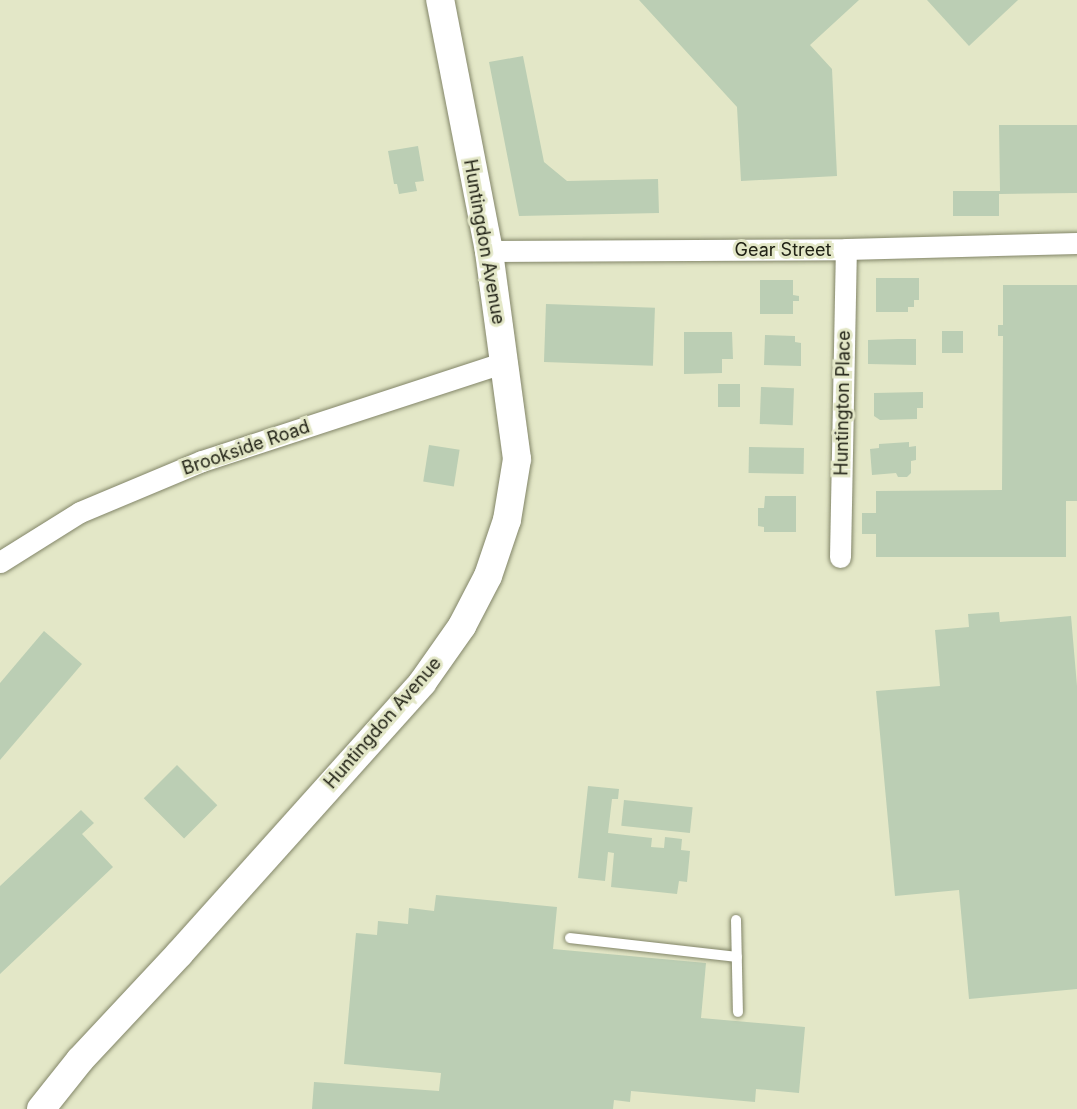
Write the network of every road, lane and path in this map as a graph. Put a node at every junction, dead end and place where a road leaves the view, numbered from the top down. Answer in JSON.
{"nodes":[{"id":1,"x":440,"y":0,"type":"edge"},
{"id":2,"x":1077,"y":243,"type":"edge"},
{"id":3,"x":846,"y":249,"type":"junction"},
{"id":4,"x":489,"y":251,"type":"junction"},
{"id":5,"x":504,"y":362,"type":"junction"},
{"id":6,"x":840,"y":558,"type":"dead end"},
{"id":7,"x":0,"y":562,"type":"edge"},
{"id":8,"x":736,"y":920,"type":"dead end"},
{"id":9,"x":570,"y":938,"type":"dead end"},
{"id":10,"x":737,"y":957,"type":"junction"},
{"id":11,"x":738,"y":1012,"type":"dead end"},
{"id":12,"x":41,"y":1109,"type":"edge"}],
"edges":[{"from":1,"to":4,"type":"main road","name":"Huntingdon Avenue"},
{"from":2,"to":3,"type":"street","name":"Gear Street"},
{"from":3,"to":4,"type":"street","name":"Gear Street"},
{"from":3,"to":6,"type":"street","name":"Huntington Place"},
{"from":4,"to":5,"type":"main road","name":"Huntingdon Avenue"},
{"from":5,"to":7,"type":"street","name":"Brookside Road"},
{"from":5,"to":12,"type":"main road","name":"Huntingdon Avenue"},
{"from":8,"to":10,"type":"lane"},
{"from":9,"to":10,"type":"lane"},
{"from":10,"to":11,"type":"lane"}]}
